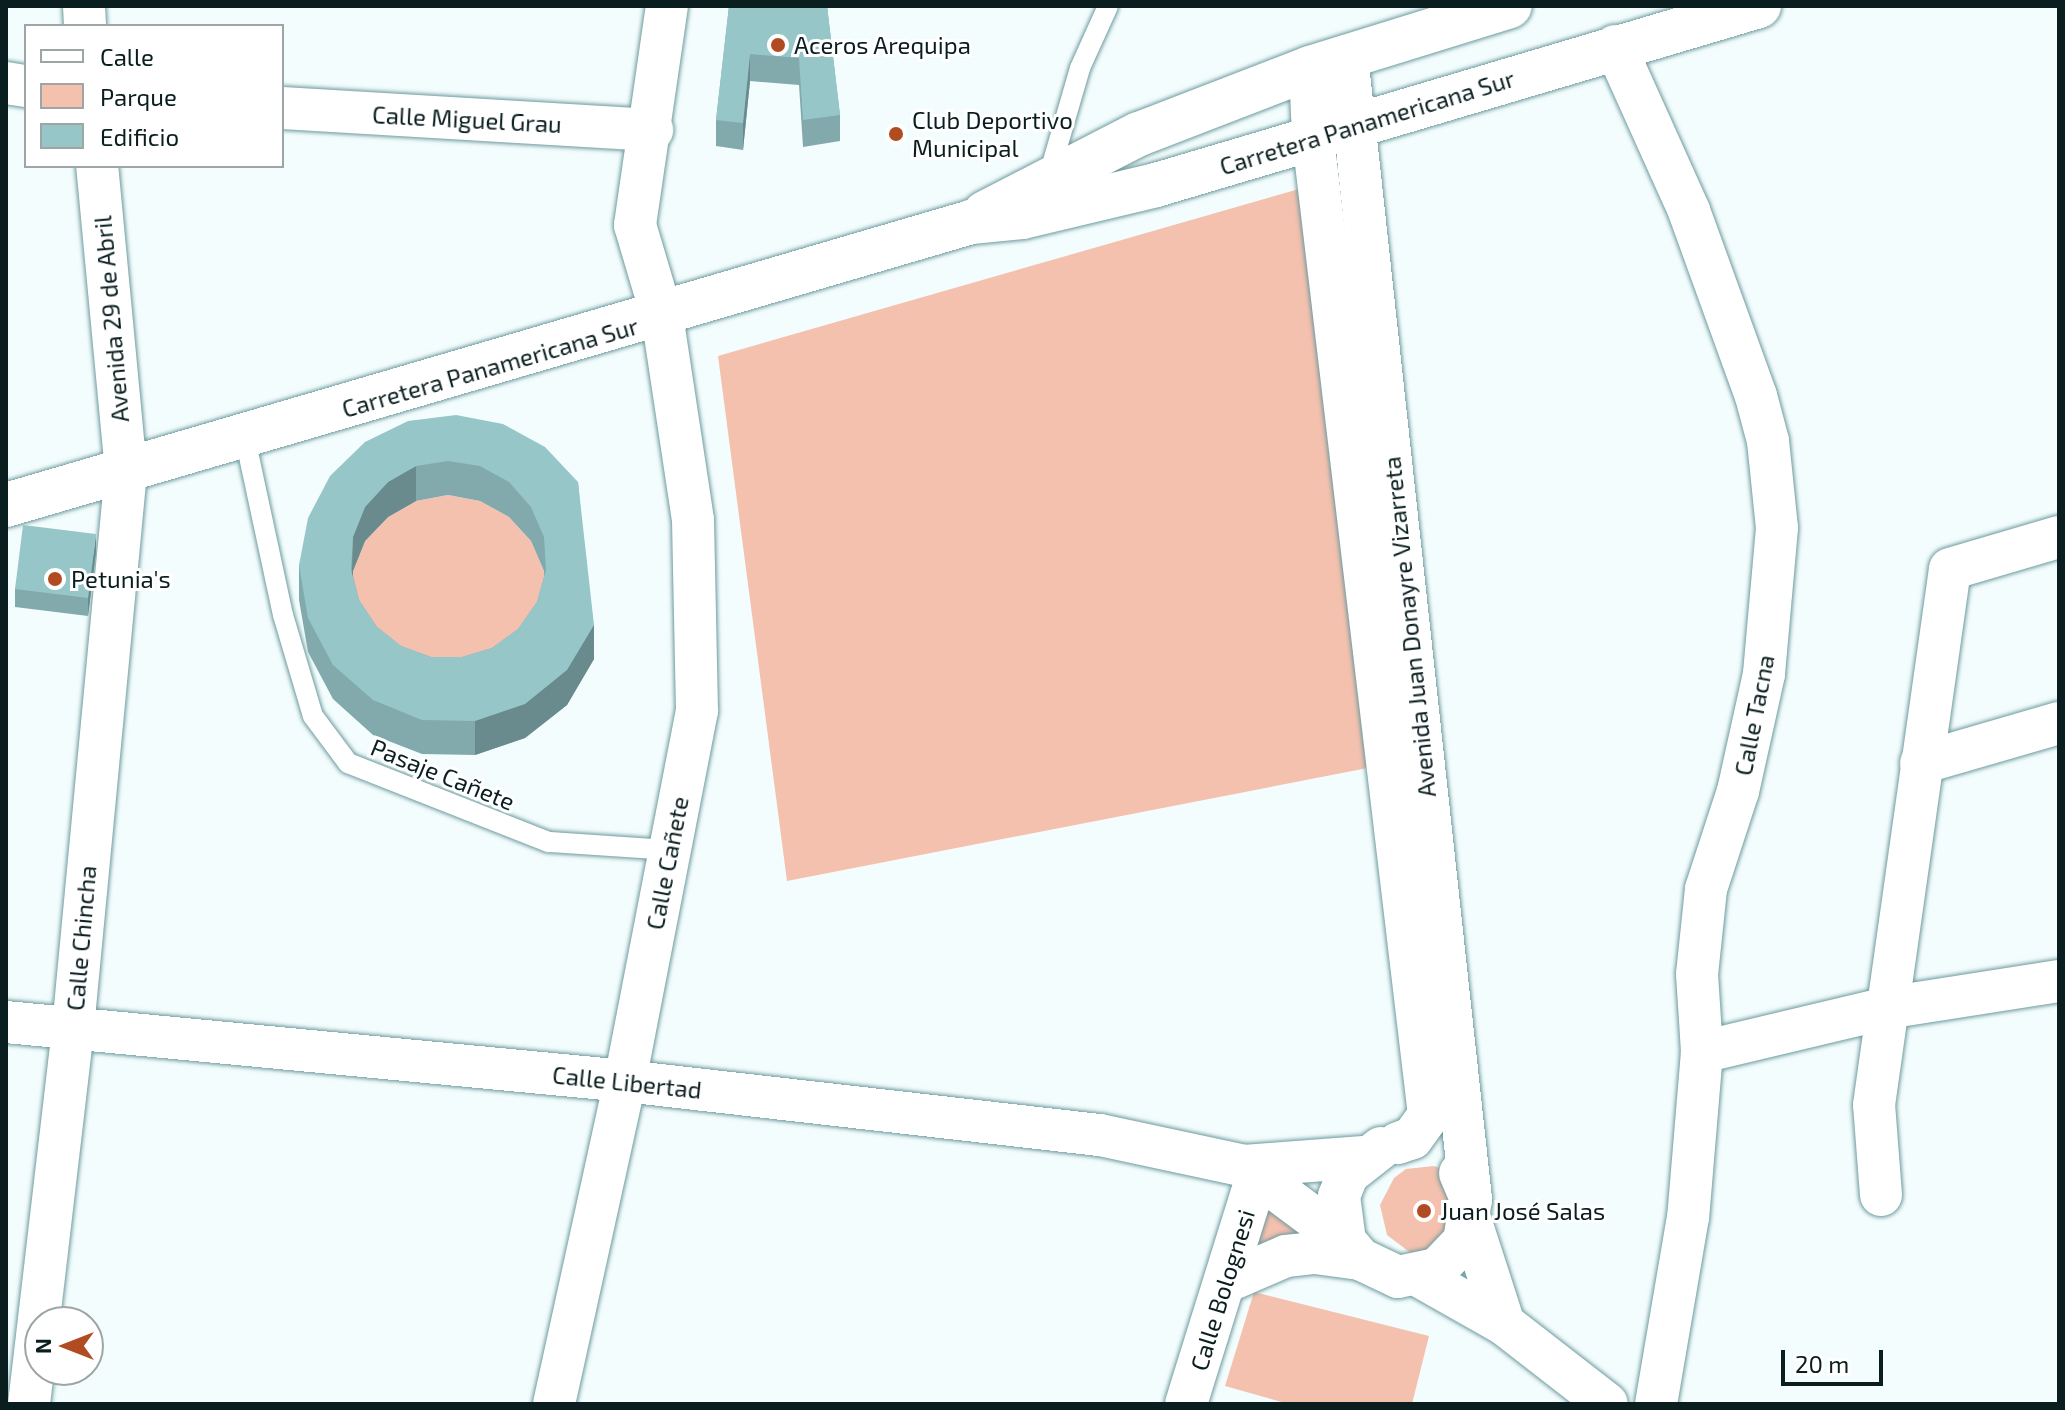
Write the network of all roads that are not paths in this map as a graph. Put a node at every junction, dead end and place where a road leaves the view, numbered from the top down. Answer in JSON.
{"nodes":[{"id":1,"x":667,"y":6,"type":"edge"},
{"id":2,"x":1108,"y":6,"type":"edge"},
{"id":3,"x":1510,"y":6,"type":"edge"},
{"id":4,"x":1759,"y":6,"type":"edge"},
{"id":5,"x":1615,"y":46,"type":"junction"},
{"id":6,"x":1328,"y":62,"type":"junction"},
{"id":7,"x":284,"y":108,"type":"edge"},
{"id":8,"x":652,"y":130,"type":"junction"},
{"id":9,"x":1333,"y":133,"type":"junction"},
{"id":10,"x":97,"y":168,"type":"edge"},
{"id":11,"x":1047,"y":194,"type":"junction"},
{"id":12,"x":662,"y":316,"type":"junction"},
{"id":13,"x":245,"y":438,"type":"junction"},
{"id":14,"x":126,"y":471,"type":"junction"},
{"id":15,"x":6,"y":505,"type":"edge"},
{"id":16,"x":1378,"y":506,"type":"junction"},
{"id":17,"x":2059,"y":537,"type":"edge"},
{"id":18,"x":2059,"y":723,"type":"edge"},
{"id":19,"x":1921,"y":763,"type":"junction"},
{"id":20,"x":669,"y":850,"type":"junction"},
{"id":21,"x":2059,"y":981,"type":"edge"},
{"id":22,"x":1886,"y":1008,"type":"junction"},
{"id":23,"x":6,"y":1022,"type":"edge"},
{"id":24,"x":73,"y":1028,"type":"junction"},
{"id":25,"x":1702,"y":1052,"type":"junction"},
{"id":26,"x":625,"y":1081,"type":"junction"},
{"id":27,"x":1381,"y":1150,"type":"junction"},
{"id":28,"x":1250,"y":1171,"type":"junction"},
{"id":29,"x":1881,"y":1195,"type":"dead end"},
{"id":30,"x":1471,"y":1210,"type":"junction"},
{"id":31,"x":1352,"y":1250,"type":"junction"},
{"id":32,"x":1419,"y":1276,"type":"junction"},
{"id":33,"x":1228,"y":1281,"type":"junction"},
{"id":34,"x":1504,"y":1324,"type":"junction"},
{"id":35,"x":29,"y":1404,"type":"edge"},
{"id":36,"x":554,"y":1404,"type":"edge"},
{"id":37,"x":1186,"y":1404,"type":"edge"},
{"id":38,"x":1607,"y":1404,"type":"edge"},
{"id":39,"x":1656,"y":1404,"type":"edge"}],
"edges":[{"from":1,"to":8,"type":"street","name":"Calle Cañete"},
{"from":2,"to":11,"type":"lane"},
{"from":3,"to":6,"type":"highway","name":"Carretera Panamericana Sur"},
{"from":4,"to":5,"type":"highway","name":"Carretera Panamericana Sur"},
{"from":5,"to":9,"type":"highway","name":"Carretera Panamericana Sur"},
{"from":5,"to":25,"type":"street","name":"Calle Tacna"},
{"from":6,"to":9,"type":"street","name":"Avenida Juan Donayre Vizarreta"},
{"from":6,"to":11,"type":"highway","name":"Carretera Panamericana Sur"},
{"from":7,"to":8,"type":"street","name":"Calle Miguel Grau"},
{"from":8,"to":12,"type":"street","name":"Calle Cañete"},
{"from":9,"to":11,"type":"highway","name":"Carretera Panamericana Sur"},
{"from":9,"to":16,"type":"street","name":"Avenida Juan Donayre Vizarreta"},
{"from":10,"to":14,"type":"street","name":"Avenida 29 de Abril"},
{"from":11,"to":12,"type":"highway","name":"Carretera Panamericana Sur"},
{"from":12,"to":13,"type":"highway","name":"Carretera Panamericana Sur"},
{"from":12,"to":20,"type":"street","name":"Calle Cañete"},
{"from":13,"to":14,"type":"highway","name":"Carretera Panamericana Sur"},
{"from":13,"to":20,"type":"lane","name":"Pasaje Cañete"},
{"from":14,"to":15,"type":"highway","name":"Carretera Panamericana Sur"},
{"from":14,"to":24,"type":"street","name":"Calle Chincha"},
{"from":16,"to":27,"type":"street","name":"Avenida Juan Donayre Vizarreta"},
{"from":16,"to":30,"type":"street","name":"Avenida Juan Donayre Vizarreta"},
{"from":17,"to":19,"type":"street"},
{"from":18,"to":19,"type":"street"},
{"from":19,"to":22,"type":"street"},
{"from":20,"to":26,"type":"street","name":"Calle Cañete"},
{"from":21,"to":22,"type":"street"},
{"from":22,"to":25,"type":"street"},
{"from":22,"to":29,"type":"street"},
{"from":23,"to":24,"type":"street","name":"Calle Libertad"},
{"from":24,"to":26,"type":"street","name":"Calle Libertad"},
{"from":24,"to":35,"type":"street","name":"Calle Chincha"},
{"from":25,"to":39,"type":"street","name":"Calle Tacna"},
{"from":26,"to":28,"type":"street","name":"Calle Libertad"},
{"from":26,"to":36,"type":"street","name":"Calle Cañete"},
{"from":27,"to":28,"type":"street"},
{"from":27,"to":30,"type":"street"},
{"from":27,"to":31,"type":"street"},
{"from":28,"to":31,"type":"street"},
{"from":28,"to":33,"type":"street","name":"Calle Bolognesi"},
{"from":30,"to":32,"type":"street"},
{"from":30,"to":34,"type":"street"},
{"from":31,"to":32,"type":"street"},
{"from":31,"to":33,"type":"street"},
{"from":32,"to":34,"type":"street"},
{"from":33,"to":37,"type":"street","name":"Calle Bolognesi"},
{"from":34,"to":38,"type":"street"}]}
